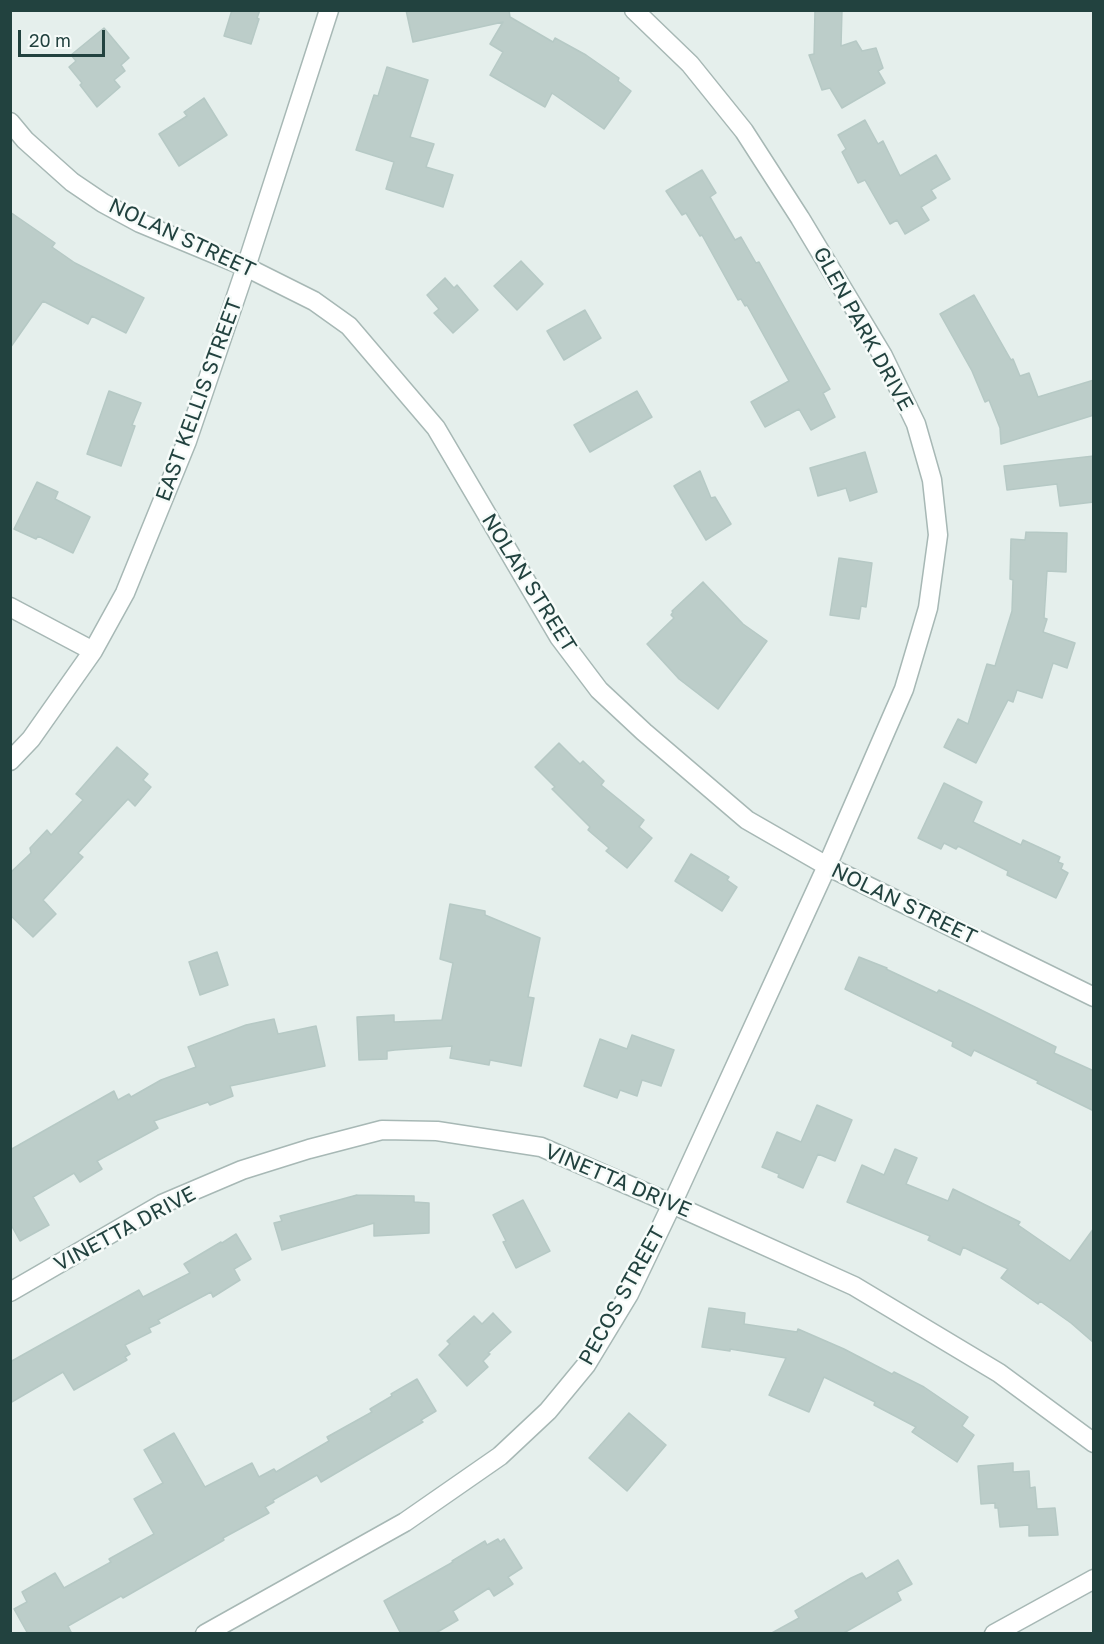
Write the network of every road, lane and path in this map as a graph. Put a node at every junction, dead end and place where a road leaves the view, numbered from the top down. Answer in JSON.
{"nodes":[{"id":1,"x":329,"y":10,"type":"edge"},
{"id":2,"x":634,"y":10,"type":"edge"},
{"id":3,"x":10,"y":122,"type":"edge"},
{"id":4,"x":246,"y":267,"type":"junction"},
{"id":5,"x":10,"y":607,"type":"edge"},
{"id":6,"x":93,"y":651,"type":"junction"},
{"id":7,"x":10,"y":761,"type":"edge"},
{"id":8,"x":827,"y":867,"type":"junction"},
{"id":9,"x":1094,"y":997,"type":"edge"},
{"id":10,"x":672,"y":1204,"type":"junction"},
{"id":11,"x":10,"y":1292,"type":"edge"},
{"id":12,"x":1094,"y":1443,"type":"edge"},
{"id":13,"x":1094,"y":1578,"type":"edge"},
{"id":14,"x":205,"y":1634,"type":"edge"},
{"id":15,"x":994,"y":1634,"type":"edge"}],
"edges":[{"from":1,"to":4,"type":"street","name":"EAST KELLIS STREET"},
{"from":2,"to":8,"type":"street","name":"GLEN PARK DRIVE"},
{"from":3,"to":4,"type":"street","name":"NOLAN STREET"},
{"from":4,"to":6,"type":"street","name":"EAST KELLIS STREET"},
{"from":4,"to":8,"type":"street","name":"NOLAN STREET"},
{"from":5,"to":6,"type":"street"},
{"from":6,"to":7,"type":"street","name":"EAST KELLIS STREET"},
{"from":8,"to":9,"type":"street","name":"NOLAN STREET"},
{"from":8,"to":10,"type":"street","name":"PECOS STREET"},
{"from":10,"to":11,"type":"street","name":"VINETTA DRIVE"},
{"from":10,"to":12,"type":"street","name":"VINETTA DRIVE"},
{"from":10,"to":14,"type":"street","name":"PECOS STREET"},
{"from":13,"to":15,"type":"street"}]}
